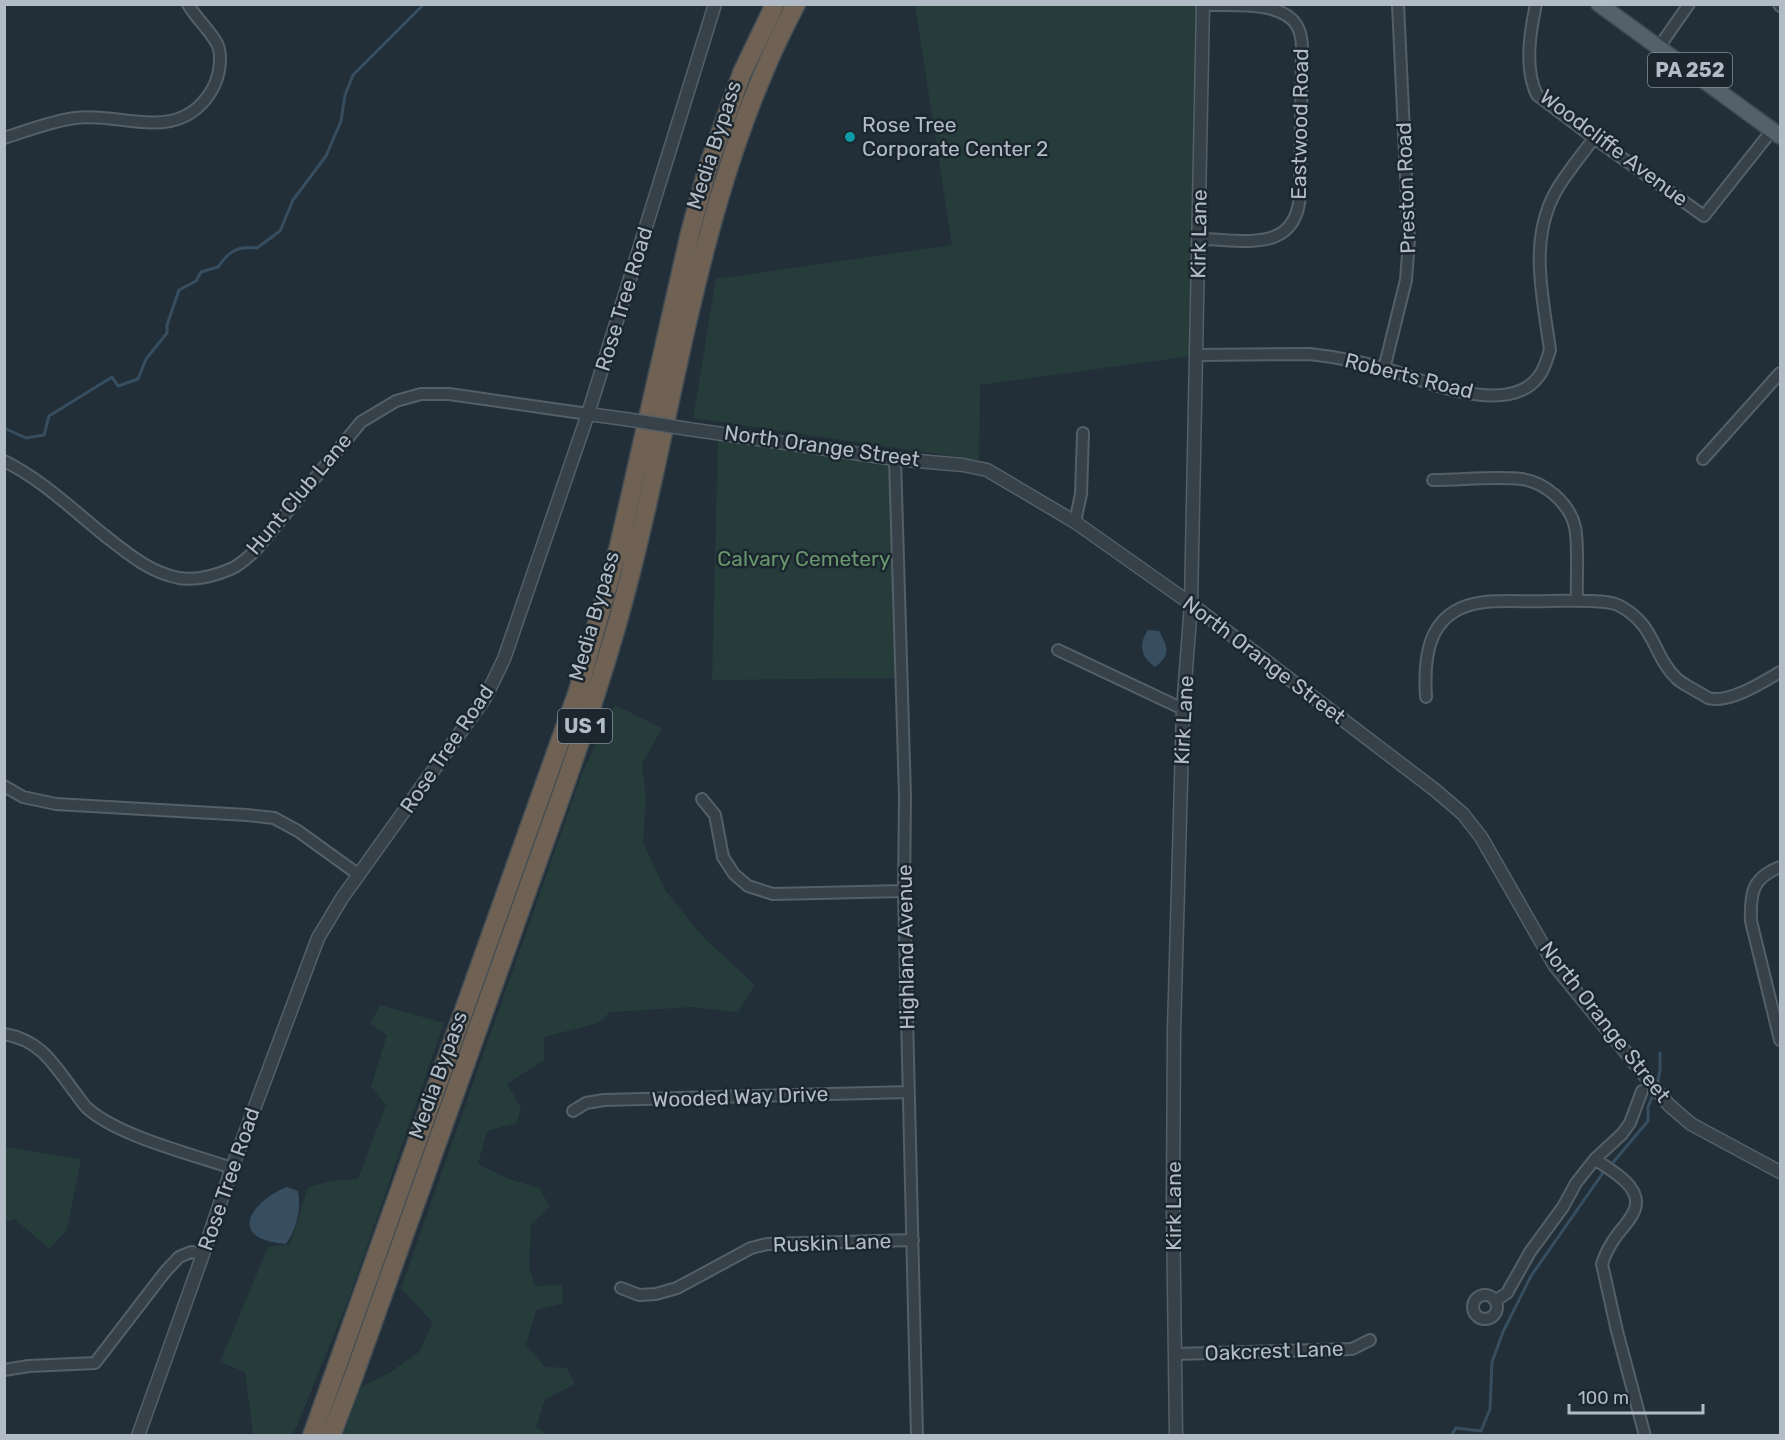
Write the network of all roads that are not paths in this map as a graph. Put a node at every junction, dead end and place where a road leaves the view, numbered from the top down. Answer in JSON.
{"nodes":[{"id":1,"x":188,"y":4,"type":"edge"},
{"id":2,"x":715,"y":4,"type":"edge"},
{"id":3,"x":775,"y":4,"type":"edge"},
{"id":4,"x":796,"y":4,"type":"edge"},
{"id":5,"x":1398,"y":4,"type":"edge"},
{"id":6,"x":1536,"y":4,"type":"edge"},
{"id":7,"x":1599,"y":4,"type":"edge"},
{"id":8,"x":1689,"y":4,"type":"edge"},
{"id":9,"x":1203,"y":5,"type":"edge"},
{"id":10,"x":1659,"y":47,"type":"junction"},
{"id":11,"x":1777,"y":133,"type":"edge"},
{"id":12,"x":4,"y":138,"type":"edge"},
{"id":13,"x":1594,"y":138,"type":"junction"},
{"id":14,"x":1199,"y":239,"type":"junction"},
{"id":15,"x":1197,"y":355,"type":"junction"},
{"id":16,"x":1384,"y":369,"type":"junction"},
{"id":17,"x":1780,"y":373,"type":"edge"},
{"id":18,"x":588,"y":414,"type":"junction"},
{"id":19,"x":1083,"y":433,"type":"dead end"},
{"id":20,"x":895,"y":459,"type":"junction"},
{"id":21,"x":1703,"y":459,"type":"dead end"},
{"id":22,"x":4,"y":461,"type":"edge"},
{"id":23,"x":1434,"y":480,"type":"dead end"},
{"id":24,"x":1075,"y":522,"type":"junction"},
{"id":25,"x":1577,"y":601,"type":"junction"},
{"id":26,"x":1191,"y":604,"type":"junction"},
{"id":27,"x":1058,"y":650,"type":"dead end"},
{"id":28,"x":1780,"y":672,"type":"edge"},
{"id":29,"x":1426,"y":697,"type":"dead end"},
{"id":30,"x":1183,"y":709,"type":"junction"},
{"id":31,"x":4,"y":786,"type":"edge"},
{"id":32,"x":702,"y":799,"type":"dead end"},
{"id":33,"x":1780,"y":867,"type":"edge"},
{"id":34,"x":359,"y":875,"type":"junction"},
{"id":35,"x":904,"y":891,"type":"junction"},
{"id":36,"x":1777,"y":1010,"type":"edge"},
{"id":37,"x":4,"y":1034,"type":"edge"},
{"id":38,"x":1780,"y":1040,"type":"edge"},
{"id":39,"x":1642,"y":1091,"type":"dead end"},
{"id":40,"x":909,"y":1092,"type":"junction"},
{"id":41,"x":573,"y":1111,"type":"dead end"},
{"id":42,"x":1599,"y":1162,"type":"junction"},
{"id":43,"x":232,"y":1168,"type":"junction"},
{"id":44,"x":1780,"y":1172,"type":"edge"},
{"id":45,"x":913,"y":1240,"type":"junction"},
{"id":46,"x":203,"y":1254,"type":"junction"},
{"id":47,"x":621,"y":1288,"type":"dead end"},
{"id":48,"x":1495,"y":1301,"type":"dead end"},
{"id":49,"x":1370,"y":1340,"type":"dead end"},
{"id":50,"x":1176,"y":1354,"type":"junction"},
{"id":51,"x":4,"y":1370,"type":"edge"},
{"id":52,"x":138,"y":1436,"type":"edge"},
{"id":53,"x":312,"y":1436,"type":"edge"},
{"id":54,"x":331,"y":1436,"type":"edge"},
{"id":55,"x":917,"y":1436,"type":"edge"},
{"id":56,"x":1176,"y":1436,"type":"edge"},
{"id":57,"x":1644,"y":1436,"type":"edge"}],
"edges":[{"from":1,"to":12,"type":"street"},
{"from":2,"to":18,"type":"street","name":"Rose Tree Road"},
{"from":3,"to":53,"type":"highway","name":"Media Bypass","number":"US 1"},
{"from":4,"to":54,"type":"highway","name":"Media Bypass","number":"US 1"},
{"from":5,"to":16,"type":"street","name":"Preston Road"},
{"from":6,"to":13,"type":"street","name":"Woodcliffe Avenue"},
{"from":7,"to":10,"type":"main road","number":"PA 252"},
{"from":8,"to":10,"type":"street"},
{"from":9,"to":14,"type":"street","name":"Kirk Lane"},
{"from":9,"to":14,"type":"street","name":"Eastwood Road"},
{"from":10,"to":11,"type":"main road","number":"PA 252"},
{"from":11,"to":13,"type":"street","name":"Woodcliffe Avenue"},
{"from":13,"to":16,"type":"street","name":"Roberts Road"},
{"from":14,"to":15,"type":"street","name":"Kirk Lane"},
{"from":15,"to":16,"type":"street","name":"Roberts Road"},
{"from":15,"to":26,"type":"street","name":"Kirk Lane"},
{"from":17,"to":21,"type":"street"},
{"from":18,"to":20,"type":"street","name":"North Orange Street","bridge":true},
{"from":18,"to":22,"type":"street","name":"Hunt Club Lane"},
{"from":18,"to":34,"type":"street","name":"Rose Tree Road"},
{"from":19,"to":24,"type":"street"},
{"from":20,"to":24,"type":"street","name":"North Orange Street"},
{"from":20,"to":35,"type":"street","name":"Highland Avenue"},
{"from":23,"to":25,"type":"street"},
{"from":24,"to":26,"type":"street","name":"North Orange Street"},
{"from":25,"to":28,"type":"street"},
{"from":25,"to":29,"type":"street"},
{"from":26,"to":30,"type":"street","name":"Kirk Lane"},
{"from":26,"to":44,"type":"street","name":"North Orange Street"},
{"from":27,"to":30,"type":"street"},
{"from":30,"to":50,"type":"street","name":"Kirk Lane"},
{"from":31,"to":34,"type":"street"},
{"from":32,"to":35,"type":"street"},
{"from":33,"to":36,"type":"street"},
{"from":34,"to":43,"type":"street","name":"Rose Tree Road"},
{"from":35,"to":40,"type":"street","name":"Highland Avenue"},
{"from":36,"to":38,"type":"street"},
{"from":37,"to":43,"type":"street"},
{"from":39,"to":42,"type":"street"},
{"from":40,"to":41,"type":"street","name":"Wooded Way Drive"},
{"from":40,"to":45,"type":"street","name":"Highland Avenue"},
{"from":42,"to":48,"type":"street"},
{"from":42,"to":57,"type":"street"},
{"from":43,"to":46,"type":"street","name":"Rose Tree Road"},
{"from":45,"to":47,"type":"street","name":"Ruskin Lane"},
{"from":45,"to":55,"type":"street","name":"Highland Avenue"},
{"from":46,"to":51,"type":"street"},
{"from":46,"to":52,"type":"street","name":"Rose Tree Road"},
{"from":49,"to":50,"type":"street","name":"Oakcrest Lane"},
{"from":50,"to":56,"type":"street","name":"Kirk Lane"}]}
